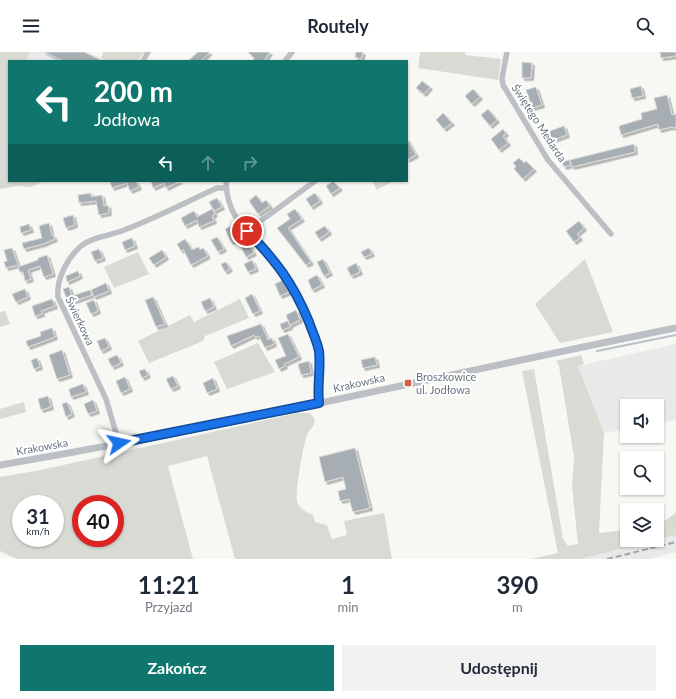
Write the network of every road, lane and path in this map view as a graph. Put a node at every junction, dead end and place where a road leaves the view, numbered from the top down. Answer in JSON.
{"nodes":[{"id":1,"x":507,"y":52,"type":"edge"},
{"id":2,"x":226,"y":182,"type":"edge"},
{"id":3,"x":314,"y":182,"type":"edge"},
{"id":4,"x":226,"y":188,"type":"junction"},
{"id":5,"x":247,"y":231,"type":"junction"},
{"id":6,"x":611,"y":234,"type":"dead end"},
{"id":7,"x":676,"y":328,"type":"edge"},
{"id":8,"x":319,"y":403,"type":"junction"},
{"id":9,"x":119,"y":443,"type":"junction"},
{"id":10,"x":0,"y":465,"type":"edge"}],
"edges":[{"from":1,"to":6,"type":"street","name":"Świętego Medarda"},
{"from":2,"to":4,"type":"street"},
{"from":3,"to":5,"type":"street"},
{"from":4,"to":5,"type":"street"},
{"from":4,"to":9,"type":"street","name":"Świerkowa"},
{"from":5,"to":8,"type":"street"},
{"from":7,"to":8,"type":"street","name":"Krakowska"},
{"from":8,"to":9,"type":"street","name":"Krakowska"},
{"from":9,"to":10,"type":"street","name":"Krakowska"}]}
